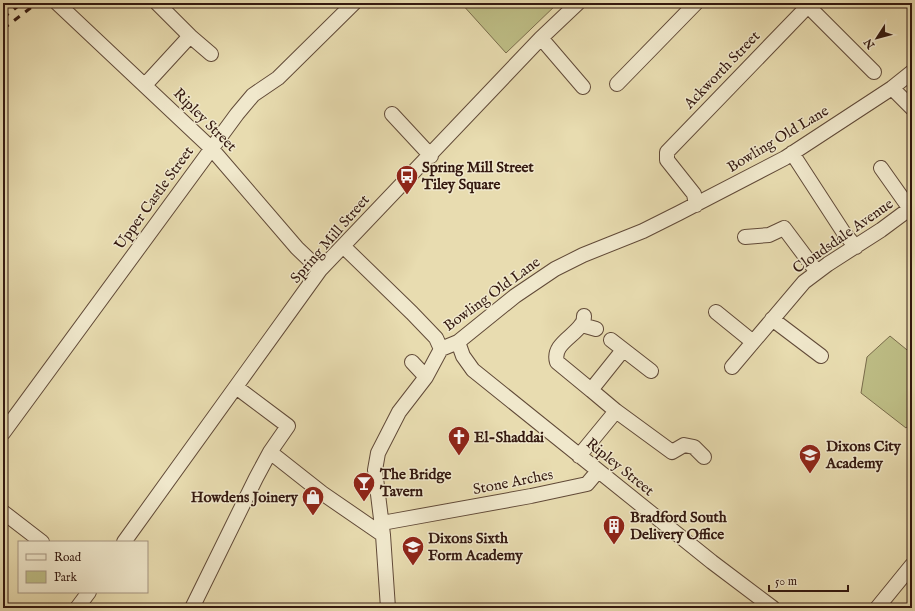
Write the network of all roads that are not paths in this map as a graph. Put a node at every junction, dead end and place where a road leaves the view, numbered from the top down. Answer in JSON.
{"nodes":[{"id":1,"x":57,"y":3,"type":"edge"},
{"id":2,"x":354,"y":3,"type":"edge"},
{"id":3,"x":578,"y":3,"type":"edge"},
{"id":4,"x":696,"y":3,"type":"edge"},
{"id":5,"x":161,"y":4,"type":"edge"},
{"id":6,"x":807,"y":4,"type":"edge"},
{"id":7,"x":190,"y":36,"type":"junction"},
{"id":8,"x":541,"y":38,"type":"junction"},
{"id":9,"x":211,"y":54,"type":"dead end"},
{"id":10,"x":874,"y":72,"type":"dead end"},
{"id":11,"x":912,"y":72,"type":"edge"},
{"id":12,"x":616,"y":84,"type":"dead end"},
{"id":13,"x":145,"y":85,"type":"junction"},
{"id":14,"x":584,"y":87,"type":"dead end"},
{"id":15,"x":892,"y":88,"type":"junction"},
{"id":16,"x":912,"y":108,"type":"edge"},
{"id":17,"x":392,"y":114,"type":"dead end"},
{"id":18,"x":211,"y":148,"type":"junction"},
{"id":19,"x":792,"y":153,"type":"junction"},
{"id":20,"x":430,"y":156,"type":"junction"},
{"id":21,"x":881,"y":168,"type":"dead end"},
{"id":22,"x":696,"y":205,"type":"junction"},
{"id":23,"x":911,"y":208,"type":"edge"},
{"id":24,"x":745,"y":237,"type":"dead end"},
{"id":25,"x":342,"y":246,"type":"junction"},
{"id":26,"x":856,"y":247,"type":"junction"},
{"id":27,"x":320,"y":270,"type":"junction"},
{"id":28,"x":817,"y":272,"type":"junction"},
{"id":29,"x":716,"y":312,"type":"dead end"},
{"id":30,"x":772,"y":319,"type":"junction"},
{"id":31,"x":596,"y":329,"type":"dead end"},
{"id":32,"x":611,"y":340,"type":"dead end"},
{"id":33,"x":458,"y":342,"type":"junction"},
{"id":34,"x":753,"y":342,"type":"junction"},
{"id":35,"x":441,"y":349,"type":"junction"},
{"id":36,"x":624,"y":350,"type":"junction"},
{"id":37,"x":821,"y":356,"type":"dead end"},
{"id":38,"x":412,"y":362,"type":"dead end"},
{"id":39,"x":732,"y":366,"type":"dead end"},
{"id":40,"x":651,"y":370,"type":"dead end"},
{"id":41,"x":426,"y":377,"type":"junction"},
{"id":42,"x":236,"y":387,"type":"junction"},
{"id":43,"x":591,"y":390,"type":"junction"},
{"id":44,"x":616,"y":411,"type":"junction"},
{"id":45,"x":3,"y":433,"type":"edge"},
{"id":46,"x":270,"y":452,"type":"junction"},
{"id":47,"x":580,"y":456,"type":"junction"},
{"id":48,"x":704,"y":457,"type":"dead end"},
{"id":49,"x":598,"y":471,"type":"junction"},
{"id":50,"x":3,"y":512,"type":"edge"},
{"id":51,"x":382,"y":529,"type":"junction"},
{"id":52,"x":41,"y":541,"type":"edge"},
{"id":53,"x":125,"y":541,"type":"edge"},
{"id":54,"x":912,"y":565,"type":"edge"},
{"id":55,"x":88,"y":593,"type":"edge"},
{"id":56,"x":77,"y":608,"type":"edge"},
{"id":57,"x":192,"y":608,"type":"edge"},
{"id":58,"x":388,"y":608,"type":"edge"},
{"id":59,"x":773,"y":608,"type":"edge"},
{"id":60,"x":877,"y":608,"type":"edge"}],
"edges":[{"from":1,"to":13,"type":"street","name":"Ripley Street"},
{"from":2,"to":18,"type":"street","name":"Upper Castle Street"},
{"from":3,"to":8,"type":"street","name":"Spring Mill Street"},
{"from":4,"to":12,"type":"street"},
{"from":5,"to":7,"type":"street"},
{"from":6,"to":10,"type":"street"},
{"from":6,"to":22,"type":"street","name":"Ackworth Street"},
{"from":7,"to":9,"type":"street"},
{"from":7,"to":13,"type":"street"},
{"from":8,"to":14,"type":"street"},
{"from":8,"to":20,"type":"street","name":"Spring Mill Street"},
{"from":11,"to":15,"type":"street","name":"Bowling Old Lane"},
{"from":13,"to":18,"type":"street","name":"Ripley Street"},
{"from":15,"to":16,"type":"street"},
{"from":15,"to":19,"type":"street","name":"Bowling Old Lane"},
{"from":17,"to":20,"type":"street"},
{"from":18,"to":27,"type":"street","name":"Ripley Street"},
{"from":18,"to":45,"type":"street","name":"Upper Castle Street"},
{"from":19,"to":22,"type":"street","name":"Bowling Old Lane"},
{"from":19,"to":26,"type":"street"},
{"from":20,"to":25,"type":"street","name":"Spring Mill Street"},
{"from":21,"to":23,"type":"street"},
{"from":22,"to":33,"type":"street","name":"Bowling Old Lane"},
{"from":23,"to":26,"type":"street","name":"Cloudsdale Avenue"},
{"from":24,"to":28,"type":"street"},
{"from":25,"to":27,"type":"street","name":"Spring Mill Street"},
{"from":25,"to":35,"type":"street"},
{"from":26,"to":28,"type":"street","name":"Cloudsdale Avenue"},
{"from":27,"to":42,"type":"street","name":"Spring Mill Street"},
{"from":28,"to":30,"type":"street","name":"Cloudsdale Avenue"},
{"from":29,"to":34,"type":"street"},
{"from":30,"to":34,"type":"street","name":"Cloudsdale Avenue"},
{"from":30,"to":37,"type":"street"},
{"from":31,"to":43,"type":"street"},
{"from":32,"to":36,"type":"street"},
{"from":33,"to":35,"type":"street","name":"Bowling Old Lane"},
{"from":33,"to":47,"type":"street","name":"Ripley Street"},
{"from":34,"to":39,"type":"street","name":"Cloudsdale Avenue"},
{"from":35,"to":41,"type":"street","name":"Bowling Old Lane"},
{"from":36,"to":40,"type":"street"},
{"from":36,"to":43,"type":"street"},
{"from":38,"to":41,"type":"street"},
{"from":41,"to":51,"type":"street","name":"Bowling Old Lane"},
{"from":42,"to":46,"type":"street"},
{"from":42,"to":53,"type":"street","name":"Spring Mill Street"},
{"from":43,"to":44,"type":"street"},
{"from":44,"to":47,"type":"street"},
{"from":44,"to":48,"type":"street"},
{"from":46,"to":51,"type":"street"},
{"from":46,"to":57,"type":"street"},
{"from":47,"to":49,"type":"street","name":"Ripley Street"},
{"from":49,"to":51,"type":"street","name":"Stone Arches"},
{"from":49,"to":59,"type":"street","name":"Ripley Street"},
{"from":50,"to":52,"type":"street"},
{"from":51,"to":58,"type":"street","name":"Bowling Old Lane"},
{"from":54,"to":60,"type":"street"},
{"from":55,"to":56,"type":"street"}]}
